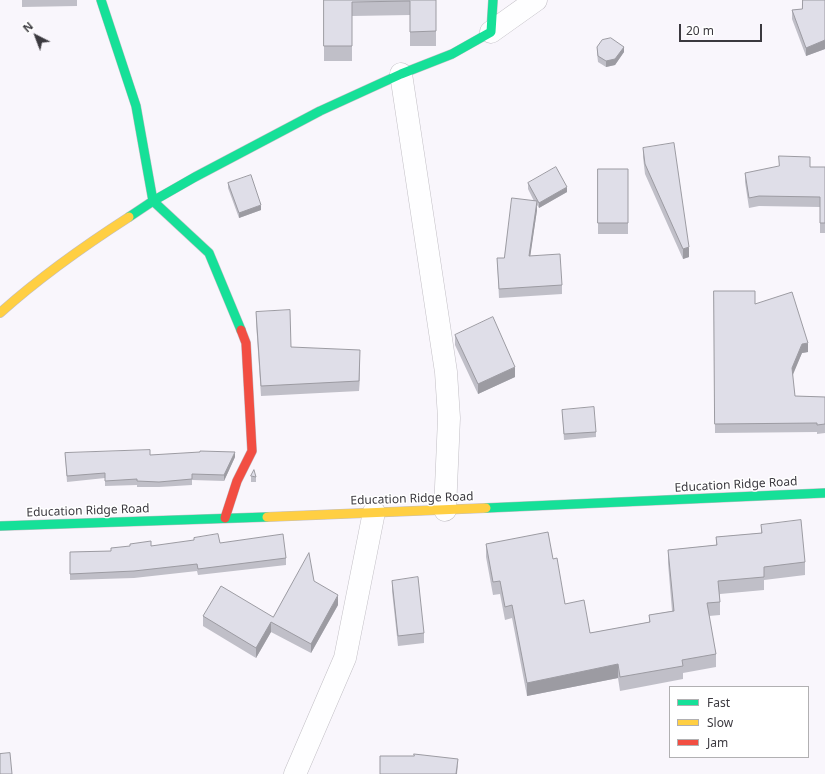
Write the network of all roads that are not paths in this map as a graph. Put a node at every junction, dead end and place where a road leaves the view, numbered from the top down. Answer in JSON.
{"nodes":[{"id":1,"x":101,"y":0,"type":"edge"},
{"id":2,"x":493,"y":0,"type":"edge"},
{"id":3,"x":536,"y":0,"type":"edge"},
{"id":4,"x":491,"y":32,"type":"junction"},
{"id":5,"x":401,"y":74,"type":"junction"},
{"id":6,"x":153,"y":201,"type":"junction"},
{"id":7,"x":0,"y":313,"type":"edge"},
{"id":8,"x":825,"y":492,"type":"edge"},
{"id":9,"x":445,"y":510,"type":"junction"},
{"id":10,"x":374,"y":512,"type":"junction"},
{"id":11,"x":225,"y":518,"type":"junction"},
{"id":12,"x":0,"y":526,"type":"edge"},
{"id":13,"x":295,"y":774,"type":"edge"}],
"edges":[{"from":1,"to":6,"type":"street"},
{"from":2,"to":4,"type":"street"},
{"from":3,"to":4,"type":"street"},
{"from":4,"to":5,"type":"street"},
{"from":5,"to":6,"type":"street"},
{"from":5,"to":9,"type":"street"},
{"from":6,"to":7,"type":"street"},
{"from":6,"to":11,"type":"street"},
{"from":8,"to":9,"type":"street","name":"Education Ridge Road"},
{"from":9,"to":10,"type":"street","name":"Education Ridge Road"},
{"from":10,"to":11,"type":"street","name":"Education Ridge Road"},
{"from":10,"to":13,"type":"street"},
{"from":11,"to":12,"type":"street","name":"Education Ridge Road"}]}
